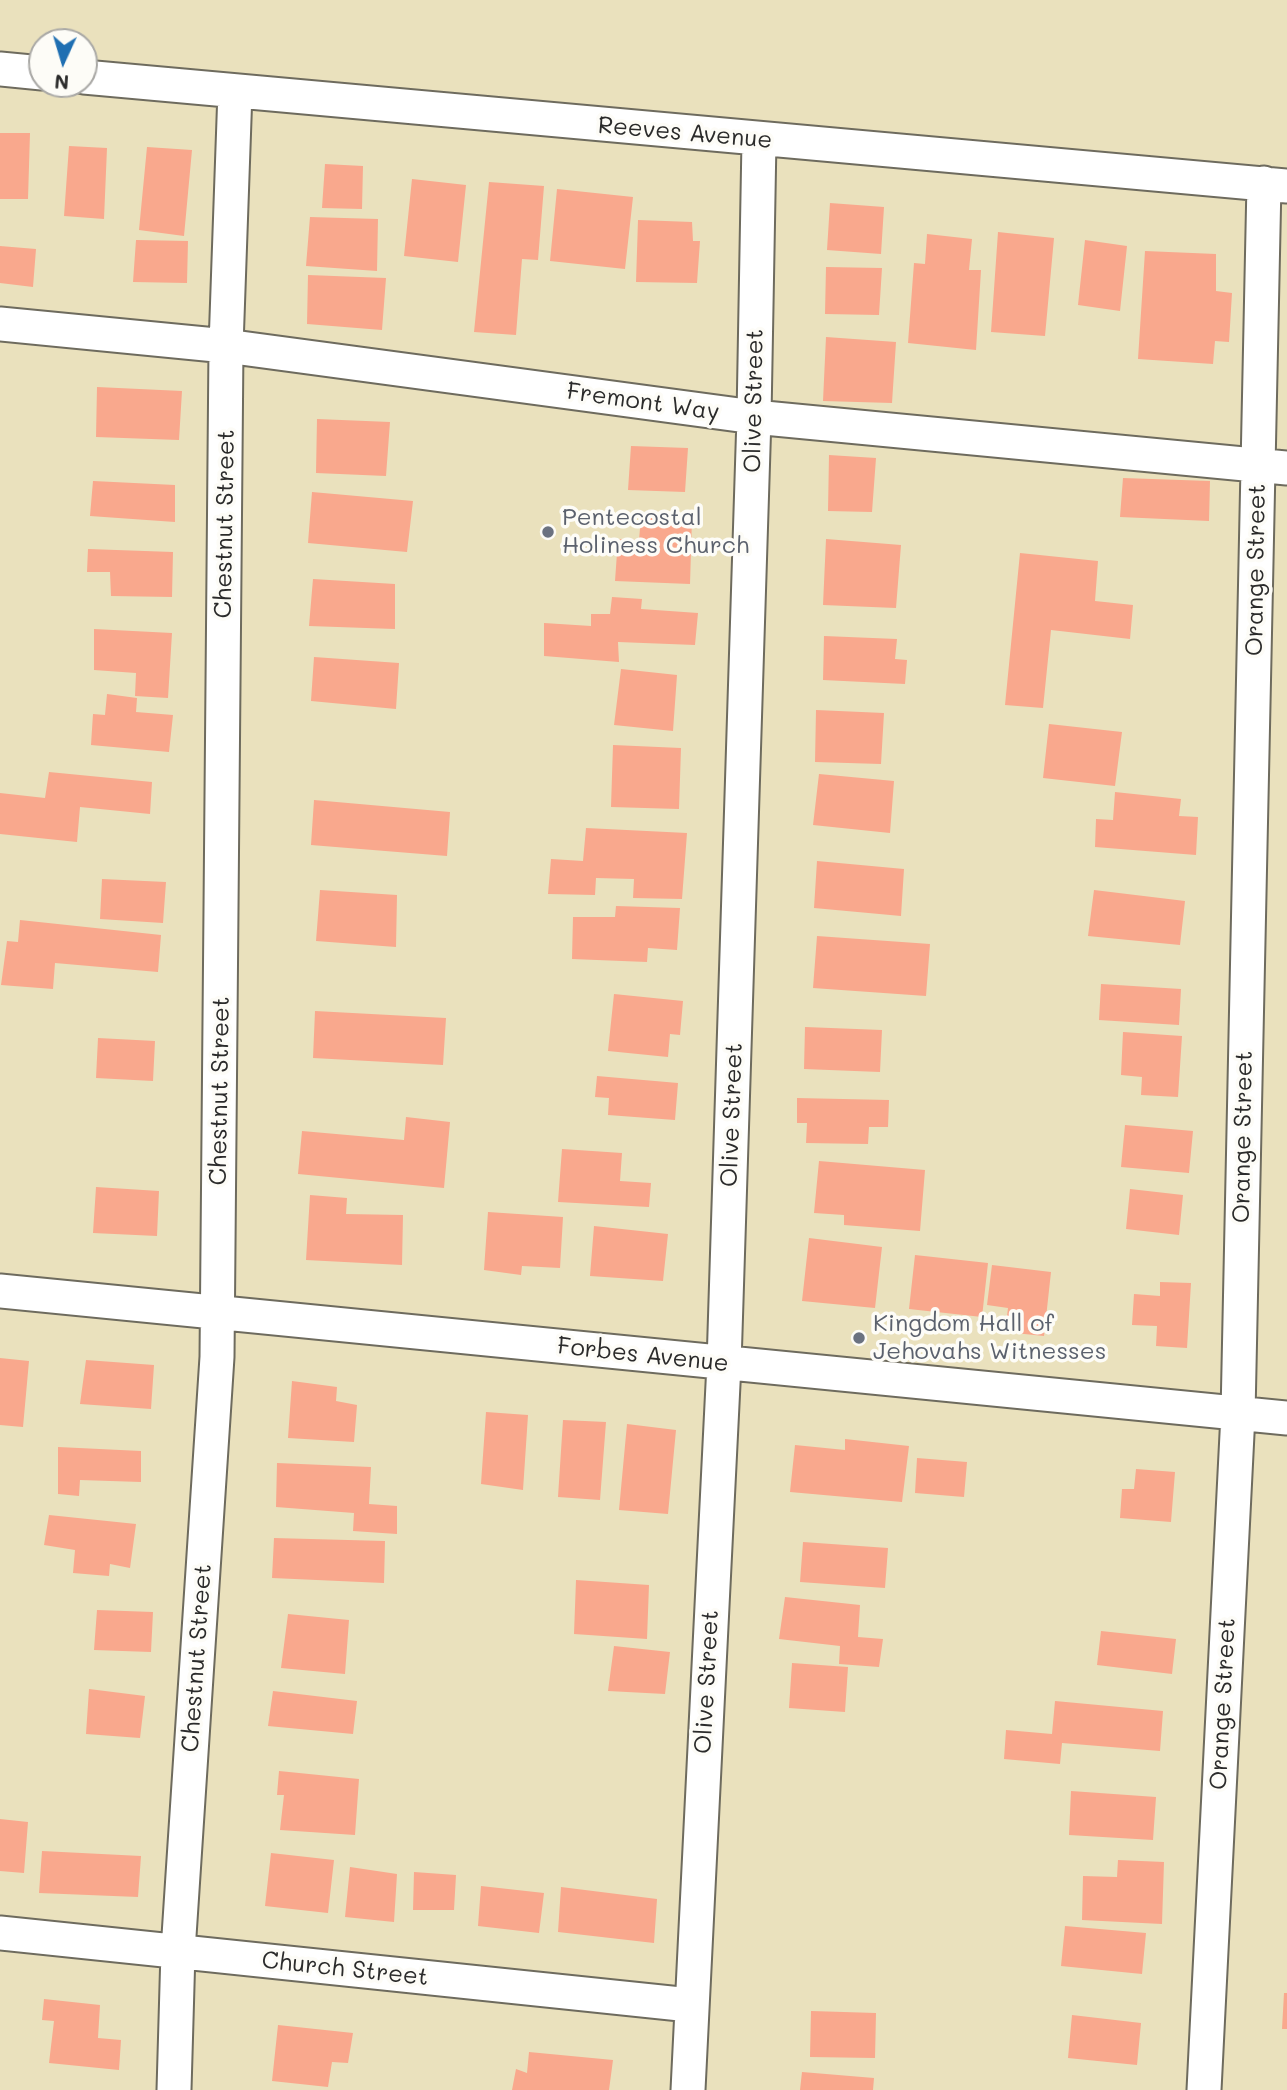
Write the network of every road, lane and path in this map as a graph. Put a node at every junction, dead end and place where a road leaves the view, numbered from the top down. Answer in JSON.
{"nodes":[{"id":1,"x":0,"y":69,"type":"edge"},
{"id":2,"x":28,"y":72,"type":"edge"},
{"id":3,"x":98,"y":78,"type":"edge"},
{"id":4,"x":236,"y":91,"type":"junction"},
{"id":5,"x":759,"y":140,"type":"junction"},
{"id":6,"x":1275,"y":185,"type":"edge"},
{"id":7,"x":0,"y":324,"type":"edge"},
{"id":8,"x":226,"y":346,"type":"junction"},
{"id":9,"x":754,"y":417,"type":"junction"},
{"id":10,"x":1273,"y":467,"type":"edge"},
{"id":11,"x":0,"y":1291,"type":"edge"},
{"id":12,"x":218,"y":1311,"type":"junction"},
{"id":13,"x":724,"y":1364,"type":"junction"},
{"id":14,"x":1238,"y":1414,"type":"junction"},
{"id":15,"x":1287,"y":1418,"type":"edge"},
{"id":16,"x":0,"y":1933,"type":"edge"},
{"id":17,"x":178,"y":1951,"type":"junction"},
{"id":18,"x":690,"y":2005,"type":"junction"},
{"id":19,"x":174,"y":2090,"type":"edge"},
{"id":20,"x":688,"y":2090,"type":"edge"},
{"id":21,"x":1204,"y":2090,"type":"edge"}],
"edges":[{"from":1,"to":2,"type":"street"},
{"from":3,"to":4,"type":"street","name":"Reeves Avenue"},
{"from":4,"to":5,"type":"street","name":"Reeves Avenue"},
{"from":4,"to":8,"type":"street","name":"Chestnut Street"},
{"from":5,"to":6,"type":"street","name":"Reeves Avenue"},
{"from":5,"to":9,"type":"street","name":"Olive Street"},
{"from":6,"to":10,"type":"street","name":"Orange Street"},
{"from":7,"to":8,"type":"street","name":"Fremont Way"},
{"from":8,"to":9,"type":"street","name":"Fremont Way"},
{"from":8,"to":12,"type":"street","name":"Chestnut Street"},
{"from":9,"to":10,"type":"street","name":"Fremont Way"},
{"from":9,"to":13,"type":"street","name":"Olive Street"},
{"from":10,"to":14,"type":"street","name":"Orange Street"},
{"from":11,"to":12,"type":"street","name":"Forbes Avenue"},
{"from":12,"to":13,"type":"street","name":"Forbes Avenue"},
{"from":12,"to":17,"type":"street","name":"Chestnut Street"},
{"from":13,"to":14,"type":"street","name":"Forbes Avenue"},
{"from":13,"to":18,"type":"street","name":"Olive Street"},
{"from":14,"to":15,"type":"street","name":"Forbes Avenue"},
{"from":14,"to":21,"type":"street","name":"Orange Street"},
{"from":16,"to":17,"type":"street","name":"Church Street"},
{"from":17,"to":18,"type":"street","name":"Church Street"},
{"from":17,"to":19,"type":"street","name":"Chestnut Street"},
{"from":18,"to":20,"type":"street","name":"Olive Street"}]}
